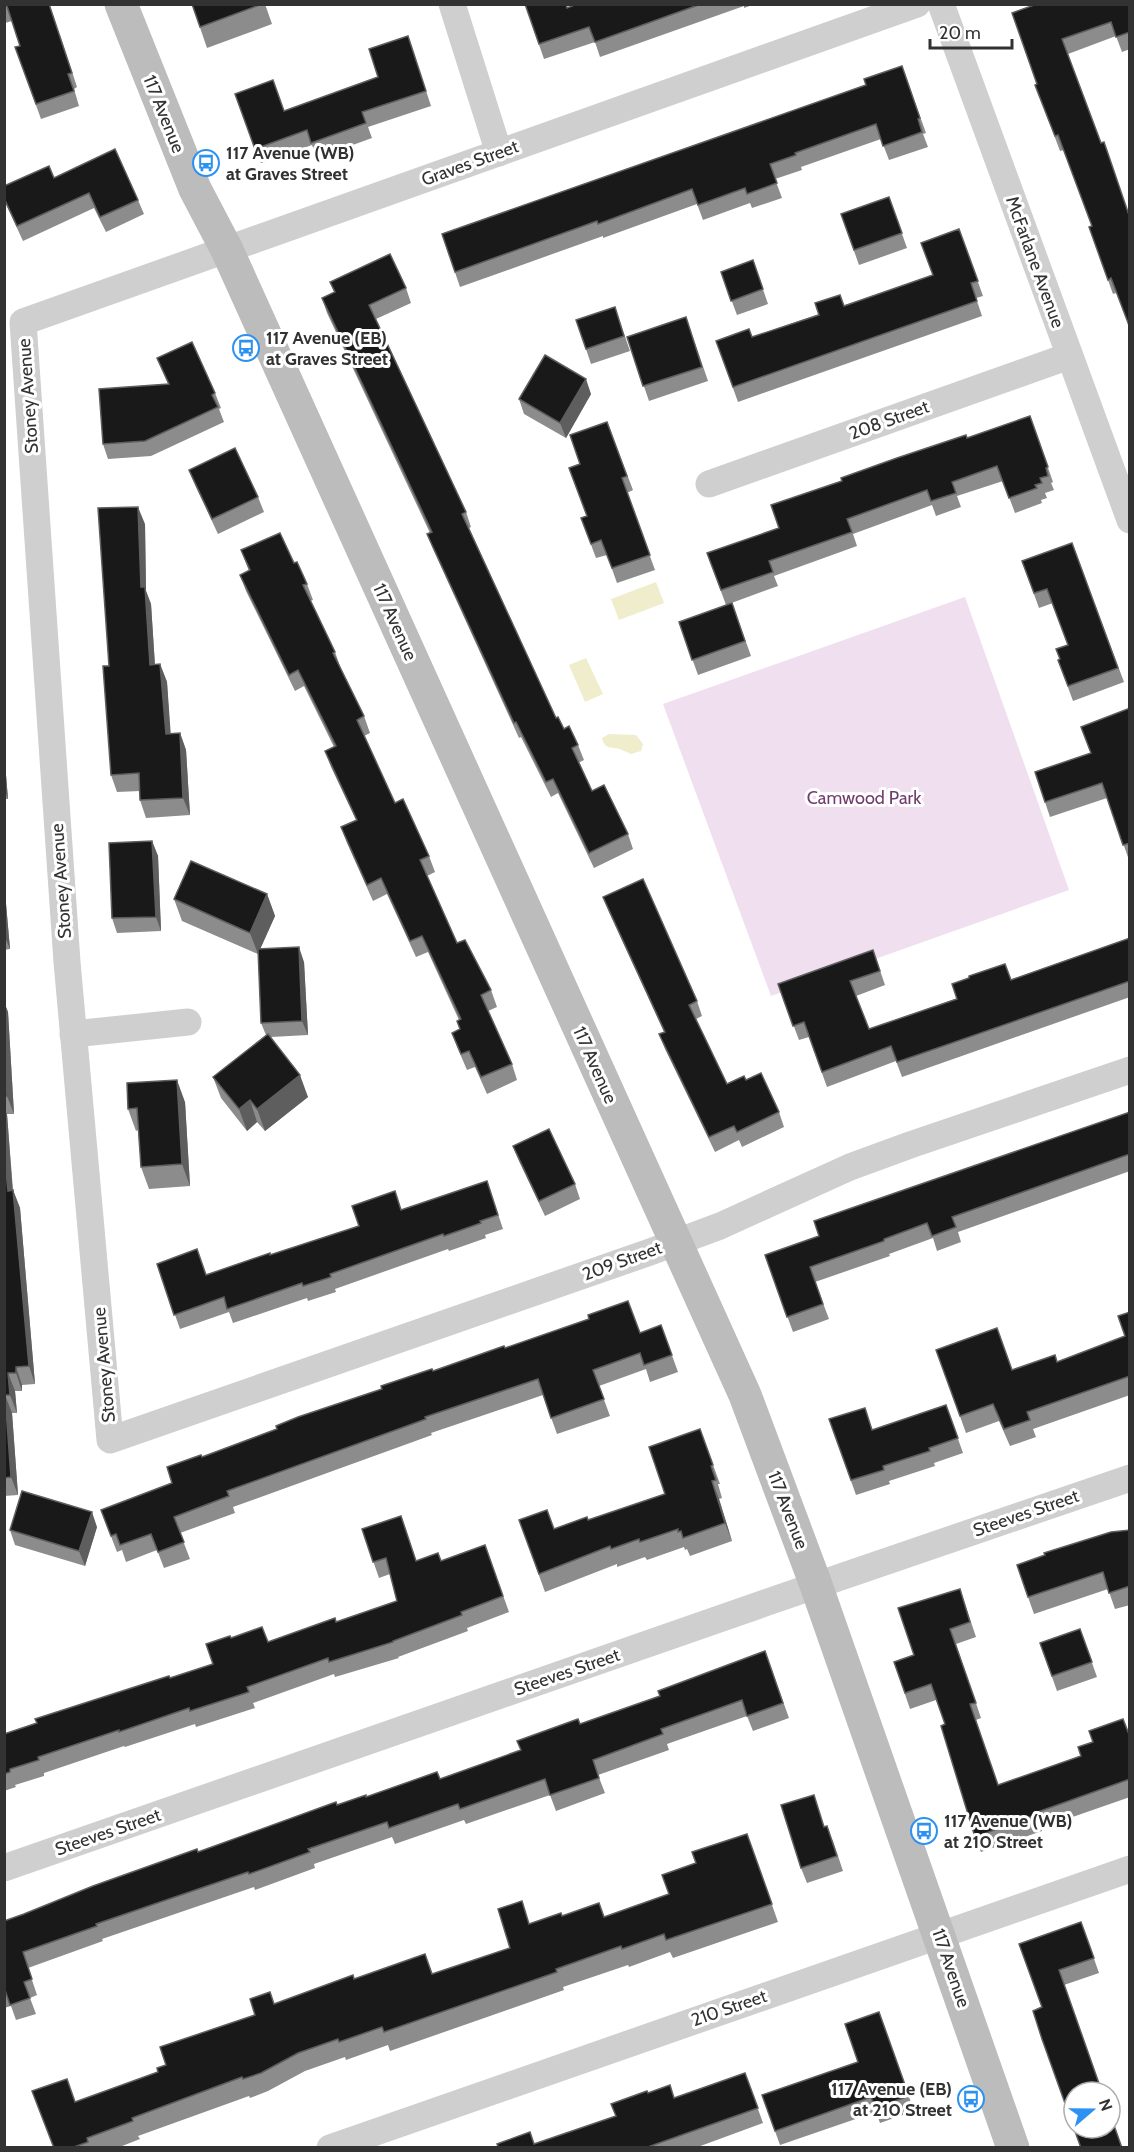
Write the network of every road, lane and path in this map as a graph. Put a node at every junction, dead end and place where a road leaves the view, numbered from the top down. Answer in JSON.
{"nodes":[{"id":1,"x":121,"y":4,"type":"edge"},
{"id":2,"x":452,"y":4,"type":"edge"},
{"id":3,"x":917,"y":4,"type":"edge"},
{"id":4,"x":941,"y":4,"type":"edge"},
{"id":5,"x":499,"y":153,"type":"junction"},
{"id":6,"x":227,"y":250,"type":"junction"},
{"id":7,"x":22,"y":322,"type":"joint"},
{"id":8,"x":1069,"y":356,"type":"junction"},
{"id":9,"x":709,"y":484,"type":"dead end"},
{"id":10,"x":1130,"y":520,"type":"edge"},
{"id":11,"x":188,"y":1022,"type":"dead end"},
{"id":12,"x":73,"y":1035,"type":"junction"},
{"id":13,"x":1130,"y":1070,"type":"edge"},
{"id":14,"x":676,"y":1242,"type":"junction"},
{"id":15,"x":111,"y":1440,"type":"joint"},
{"id":16,"x":1130,"y":1478,"type":"edge"},
{"id":17,"x":816,"y":1585,"type":"junction"},
{"id":18,"x":4,"y":1868,"type":"edge"},
{"id":19,"x":1130,"y":1869,"type":"edge"},
{"id":20,"x":939,"y":1935,"type":"junction"},
{"id":21,"x":330,"y":2148,"type":"edge"},
{"id":22,"x":1013,"y":2148,"type":"edge"}],
"edges":[{"from":1,"to":6,"type":"street","name":"117 Avenue"},
{"from":2,"to":5,"type":"street"},
{"from":3,"to":5,"type":"street","name":"Graves Street"},
{"from":4,"to":8,"type":"street","name":"McFarlane Avenue"},
{"from":5,"to":6,"type":"street","name":"Graves Street"},
{"from":6,"to":7,"type":"street","name":"Graves Street"},
{"from":6,"to":14,"type":"street","name":"117 Avenue"},
{"from":7,"to":12,"type":"street","name":"Stoney Avenue"},
{"from":8,"to":9,"type":"street","name":"208 Street"},
{"from":8,"to":10,"type":"street","name":"McFarlane Avenue"},
{"from":11,"to":12,"type":"street"},
{"from":12,"to":15,"type":"street","name":"Stoney Avenue"},
{"from":13,"to":14,"type":"street","name":"209 Street"},
{"from":14,"to":15,"type":"street","name":"209 Street"},
{"from":14,"to":17,"type":"street","name":"117 Avenue"},
{"from":16,"to":17,"type":"street","name":"Steeves Street"},
{"from":17,"to":18,"type":"street","name":"Steeves Street"},
{"from":17,"to":20,"type":"street","name":"117 Avenue"},
{"from":19,"to":20,"type":"street","name":"210 Street"},
{"from":20,"to":21,"type":"street","name":"210 Street"},
{"from":20,"to":22,"type":"street","name":"117 Avenue"}]}
